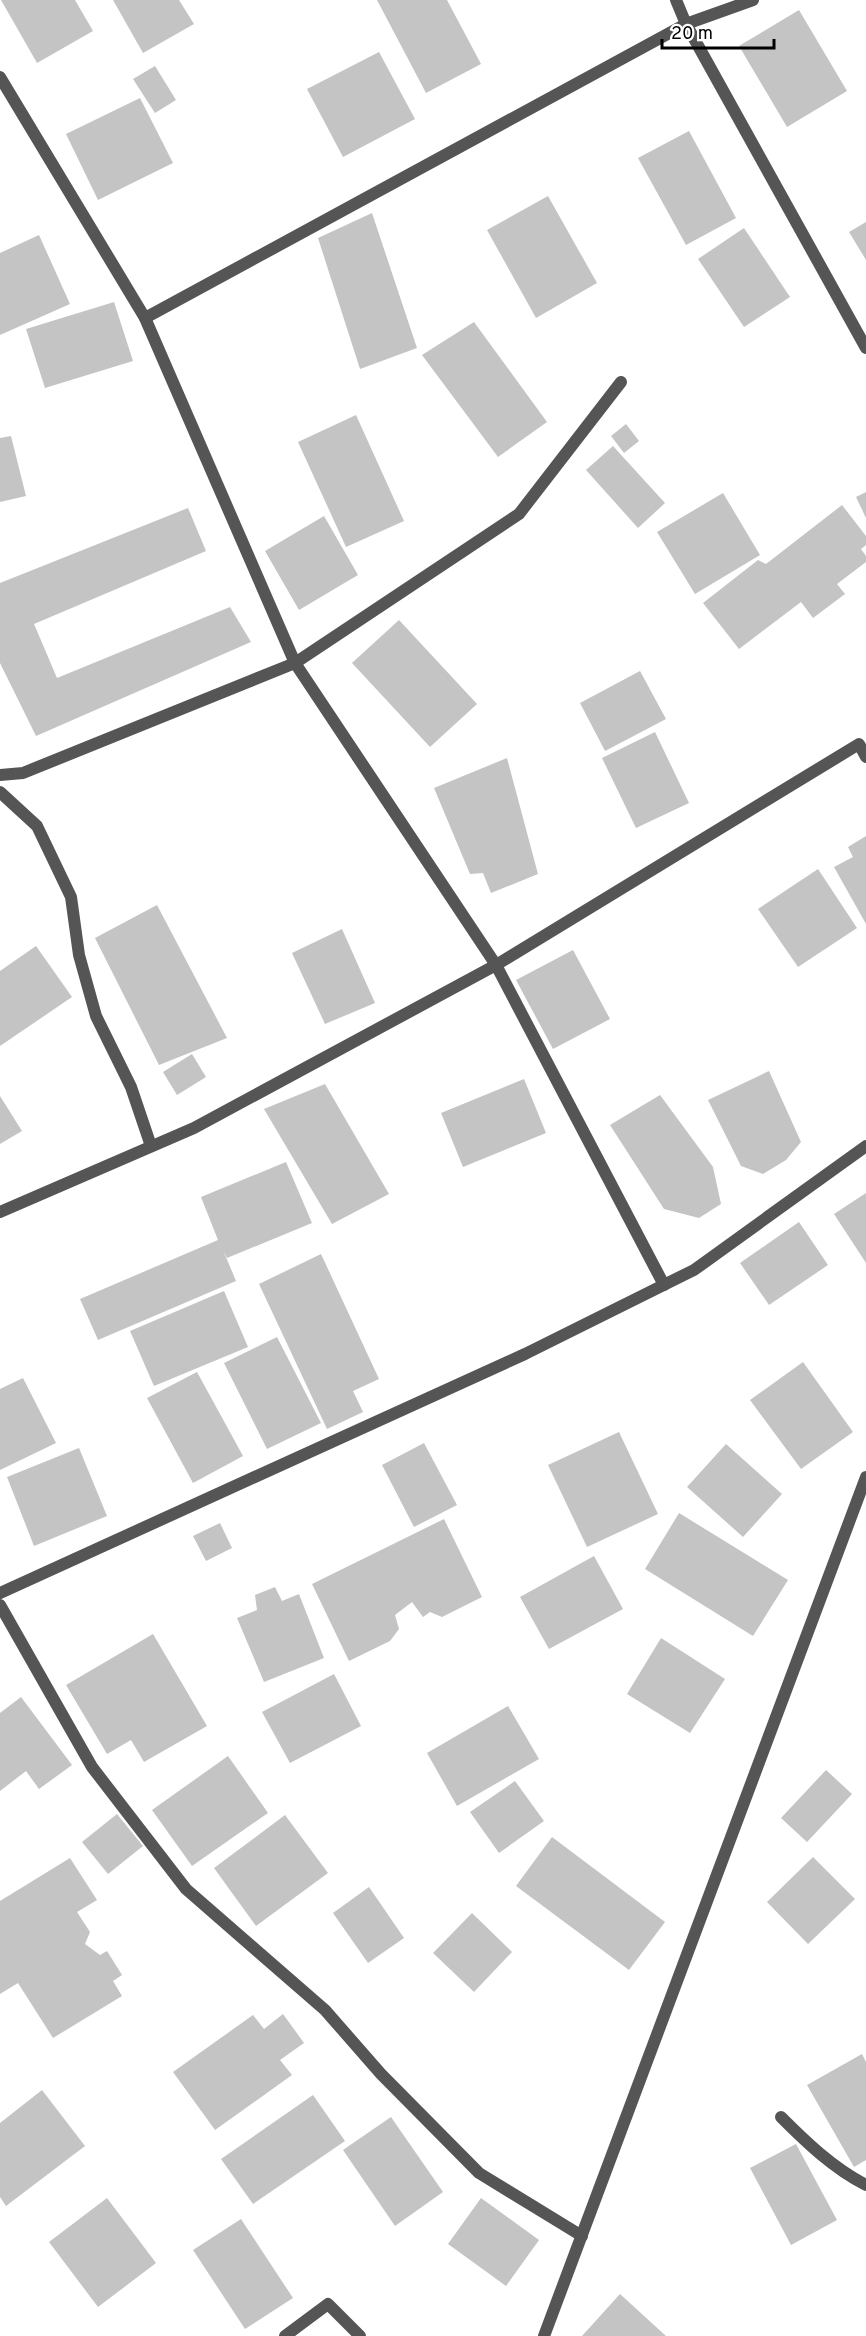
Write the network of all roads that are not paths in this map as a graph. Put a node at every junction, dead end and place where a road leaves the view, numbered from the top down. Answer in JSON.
{"nodes":[{"id":1,"x":676,"y":0,"type":"edge"},
{"id":2,"x":753,"y":0,"type":"edge"},
{"id":3,"x":686,"y":24,"type":"junction"},
{"id":4,"x":0,"y":77,"type":"edge"},
{"id":5,"x":145,"y":318,"type":"junction"},
{"id":6,"x":866,"y":348,"type":"edge"},
{"id":7,"x":621,"y":382,"type":"dead end"},
{"id":8,"x":295,"y":663,"type":"junction"},
{"id":9,"x":866,"y":757,"type":"edge"},
{"id":10,"x":0,"y":775,"type":"edge"},
{"id":11,"x":0,"y":792,"type":"edge"},
{"id":12,"x":496,"y":965,"type":"junction"},
{"id":13,"x":151,"y":1146,"type":"junction"},
{"id":14,"x":866,"y":1146,"type":"edge"},
{"id":15,"x":0,"y":1212,"type":"edge"},
{"id":16,"x":664,"y":1285,"type":"junction"},
{"id":17,"x":866,"y":1477,"type":"edge"},
{"id":18,"x":0,"y":1593,"type":"edge"},
{"id":19,"x":0,"y":1605,"type":"edge"},
{"id":20,"x":781,"y":2117,"type":"dead end"},
{"id":21,"x":866,"y":2186,"type":"edge"},
{"id":22,"x":582,"y":2235,"type":"junction"},
{"id":23,"x":285,"y":2336,"type":"edge"},
{"id":24,"x":360,"y":2336,"type":"edge"},
{"id":25,"x":544,"y":2336,"type":"edge"}],
"edges":[{"from":1,"to":3,"type":"street"},
{"from":2,"to":3,"type":"street"},
{"from":3,"to":5,"type":"street"},
{"from":3,"to":6,"type":"street"},
{"from":4,"to":5,"type":"street"},
{"from":5,"to":8,"type":"street"},
{"from":7,"to":8,"type":"street"},
{"from":8,"to":10,"type":"street"},
{"from":8,"to":12,"type":"street"},
{"from":9,"to":12,"type":"street"},
{"from":11,"to":13,"type":"street"},
{"from":12,"to":13,"type":"street"},
{"from":12,"to":16,"type":"street"},
{"from":13,"to":15,"type":"street"},
{"from":14,"to":16,"type":"street"},
{"from":16,"to":18,"type":"street"},
{"from":17,"to":22,"type":"street"},
{"from":19,"to":22,"type":"street"},
{"from":20,"to":21,"type":"street"},
{"from":22,"to":25,"type":"street"},
{"from":23,"to":24,"type":"street"}]}
